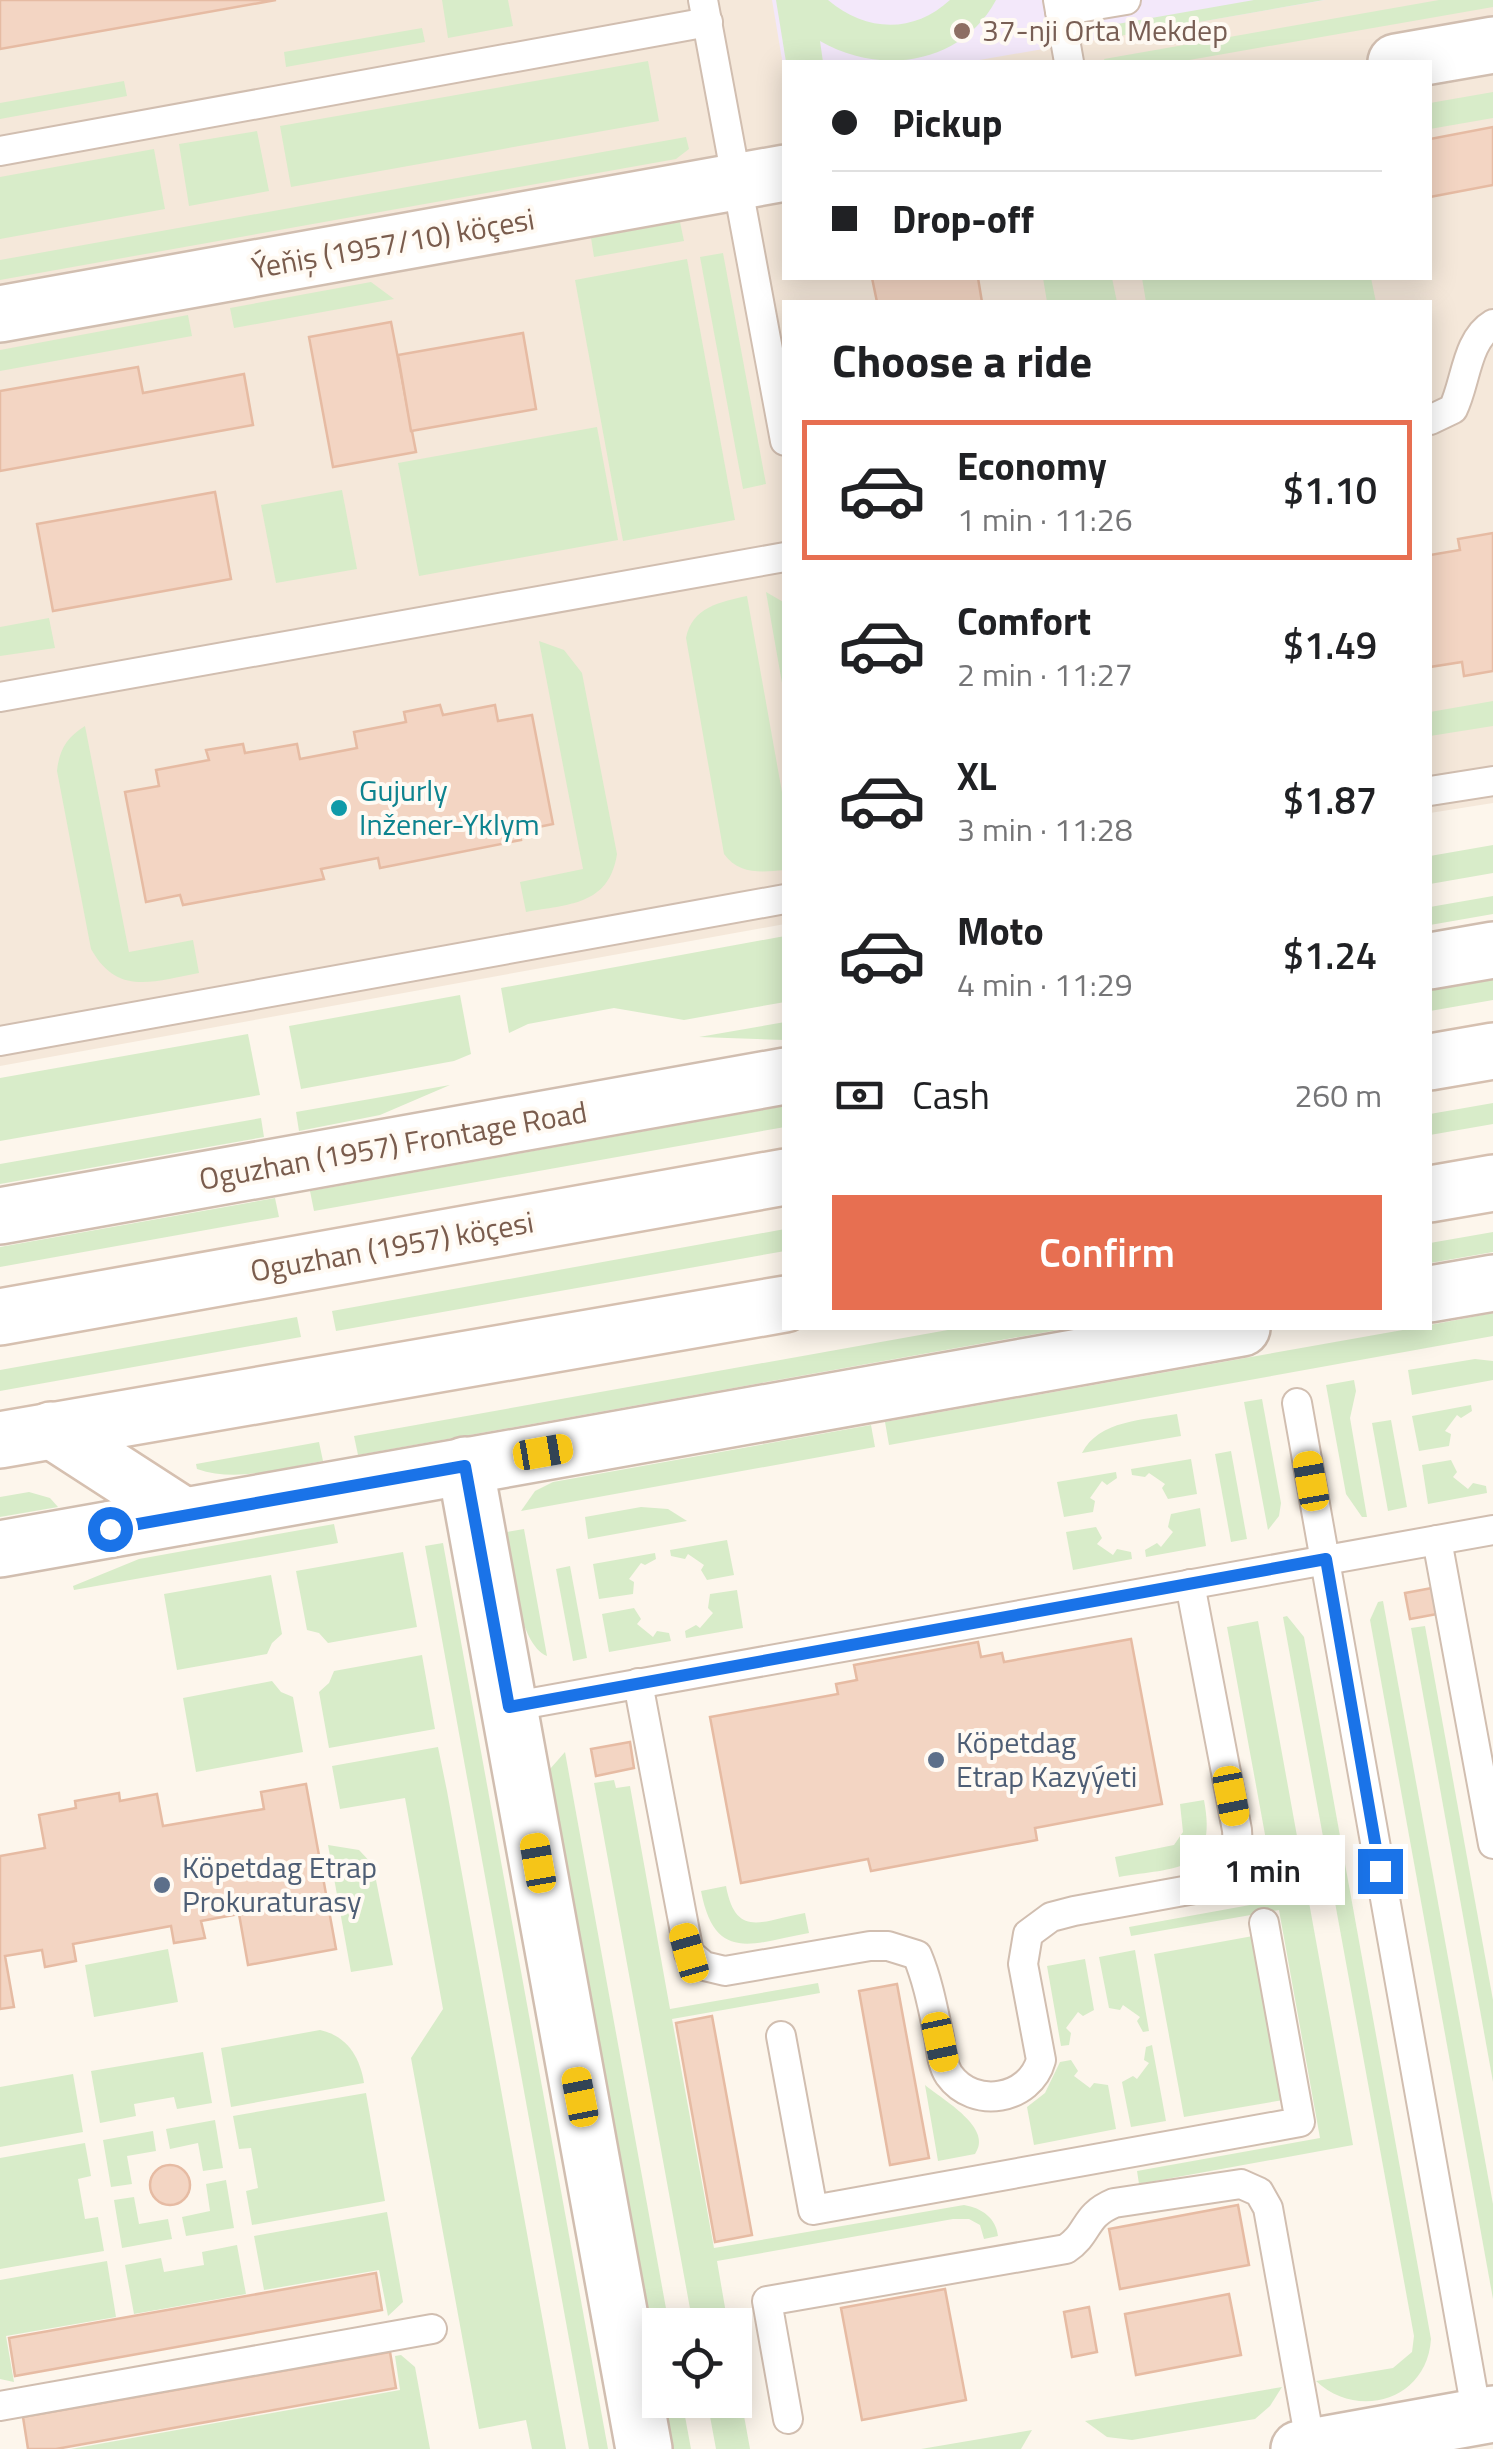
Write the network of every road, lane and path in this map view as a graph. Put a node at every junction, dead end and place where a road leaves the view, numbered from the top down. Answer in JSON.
{"nodes":[{"id":1,"x":1126,"y":0,"type":"edge"},
{"id":2,"x":1059,"y":6,"type":"edge"},
{"id":3,"x":706,"y":11,"type":"edge"},
{"id":4,"x":1493,"y":45,"type":"edge"},
{"id":5,"x":1068,"y":60,"type":"edge"},
{"id":6,"x":1407,"y":60,"type":"edge"},
{"id":7,"x":0,"y":152,"type":"edge"},
{"id":8,"x":760,"y":178,"type":"edge"},
{"id":9,"x":0,"y":314,"type":"edge"},
{"id":10,"x":1493,"y":324,"type":"edge"},
{"id":11,"x":782,"y":409,"type":"edge"},
{"id":12,"x":1432,"y":419,"type":"edge"},
{"id":13,"x":782,"y":557,"type":"edge"},
{"id":14,"x":0,"y":697,"type":"edge"},
{"id":15,"x":1493,"y":781,"type":"edge"},
{"id":16,"x":1432,"y":791,"type":"edge"},
{"id":17,"x":782,"y":900,"type":"edge"},
{"id":18,"x":1493,"y":950,"type":"edge"},
{"id":19,"x":1432,"y":961,"type":"edge"},
{"id":20,"x":0,"y":1042,"type":"edge"},
{"id":21,"x":1493,"y":1050,"type":"edge"},
{"id":22,"x":1432,"y":1062,"type":"edge"},
{"id":23,"x":782,"y":1077,"type":"edge"},
{"id":24,"x":782,"y":1178,"type":"edge"},
{"id":25,"x":1493,"y":1183,"type":"edge"},
{"id":26,"x":1432,"y":1194,"type":"edge"},
{"id":27,"x":0,"y":1216,"type":"edge"},
{"id":28,"x":1493,"y":1283,"type":"edge"},
{"id":29,"x":1432,"y":1294,"type":"edge"},
{"id":30,"x":782,"y":1305,"type":"edge"},
{"id":31,"x":0,"y":1317,"type":"edge"},
{"id":32,"x":1231,"y":1330,"type":"edge"},
{"id":33,"x":1297,"y":1403,"type":"dead end"},
{"id":34,"x":26,"y":1435,"type":"edge"},
{"id":35,"x":465,"y":1466,"type":"junction"},
{"id":36,"x":184,"y":1516,"type":"junction"},
{"id":37,"x":1493,"y":1530,"type":"edge"},
{"id":38,"x":1437,"y":1540,"type":"junction"},
{"id":39,"x":0,"y":1549,"type":"edge"},
{"id":40,"x":1326,"y":1559,"type":"junction"},
{"id":41,"x":1190,"y":1584,"type":"junction"},
{"id":42,"x":638,"y":1683,"type":"junction"},
{"id":43,"x":509,"y":1707,"type":"junction"},
{"id":44,"x":1493,"y":1844,"type":"edge"},
{"id":45,"x":1264,"y":1922,"type":"dead end"},
{"id":46,"x":781,"y":2036,"type":"dead end"},
{"id":47,"x":432,"y":2328,"type":"dead end"},
{"id":48,"x":0,"y":2406,"type":"edge"},
{"id":49,"x":1485,"y":2415,"type":"edge"},
{"id":50,"x":788,"y":2420,"type":"dead end"},
{"id":51,"x":1305,"y":2448,"type":"edge"},
{"id":52,"x":644,"y":2449,"type":"edge"}],
"edges":[{"from":1,"to":2,"type":"lane"},
{"from":2,"to":5,"type":"lane"},
{"from":3,"to":7,"type":"lane"},
{"from":3,"to":8,"type":"lane"},
{"from":4,"to":6,"type":"street"},
{"from":8,"to":9,"type":"street","name":"Ýeňiş (1957/10) köçesi"},
{"from":8,"to":11,"type":"lane"},
{"from":10,"to":12,"type":"lane"},
{"from":13,"to":14,"type":"lane"},
{"from":15,"to":16,"type":"lane"},
{"from":17,"to":20,"type":"lane"},
{"from":18,"to":19,"type":"street"},
{"from":21,"to":22,"type":"street"},
{"from":23,"to":27,"type":"street","name":"Oguzhan (1957) Frontage Road"},
{"from":24,"to":31,"type":"street","name":"Oguzhan (1957) köçesi"},
{"from":25,"to":26,"type":"street"},
{"from":28,"to":29,"type":"street"},
{"from":30,"to":34,"type":"street"},
{"from":32,"to":35,"type":"street"},
{"from":33,"to":40,"type":"lane"},
{"from":34,"to":36,"type":"street"},
{"from":35,"to":36,"type":"street"},
{"from":35,"to":43,"type":"street"},
{"from":36,"to":39,"type":"street"},
{"from":37,"to":38,"type":"lane"},
{"from":38,"to":40,"type":"lane"},
{"from":38,"to":44,"type":"lane"},
{"from":40,"to":41,"type":"lane"},
{"from":40,"to":49,"type":"lane"},
{"from":41,"to":42,"type":"lane"},
{"from":41,"to":42,"type":"lane"},
{"from":42,"to":43,"type":"lane"},
{"from":43,"to":52,"type":"street"},
{"from":45,"to":46,"type":"lane"},
{"from":47,"to":48,"type":"lane"},
{"from":49,"to":51,"type":"street"},
{"from":50,"to":51,"type":"lane"}]}
